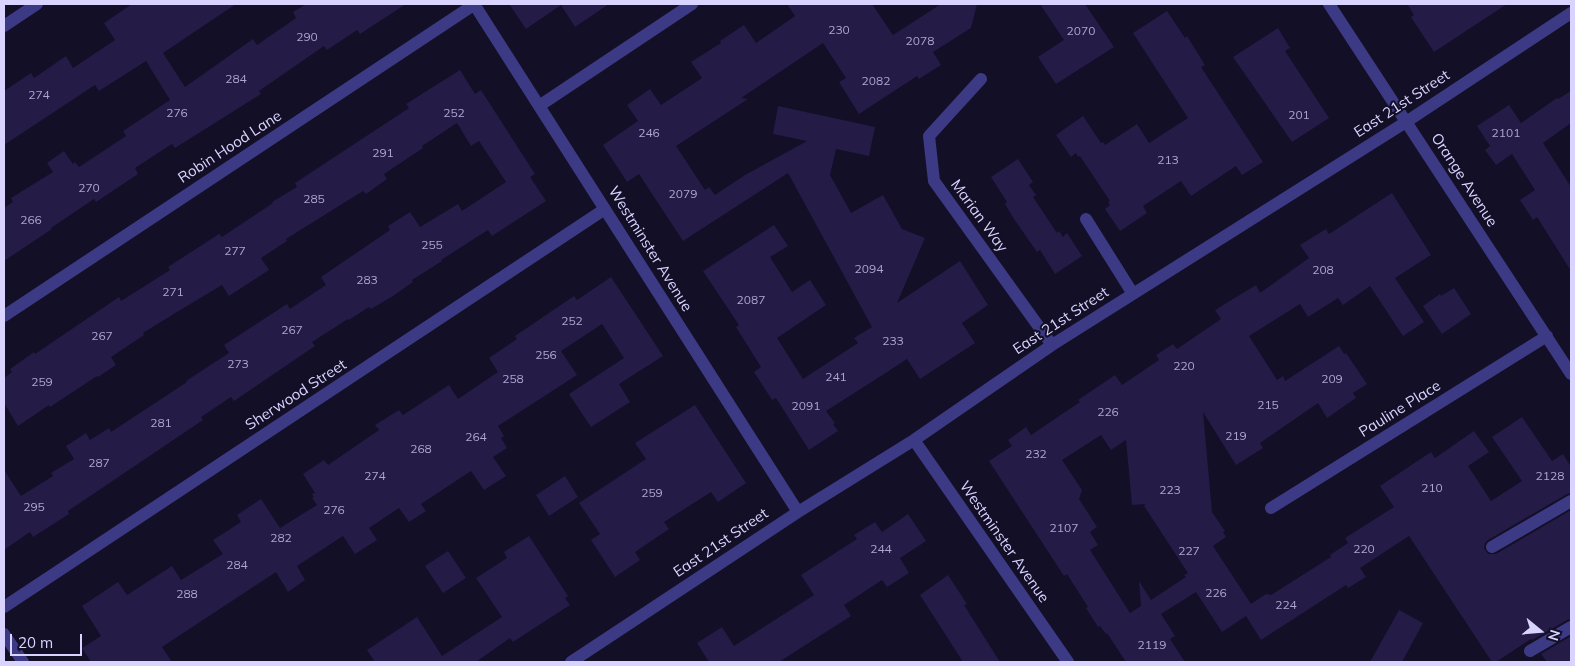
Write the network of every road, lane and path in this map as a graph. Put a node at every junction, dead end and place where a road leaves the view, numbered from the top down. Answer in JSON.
{"nodes":[{"id":1,"x":38,"y":4,"type":"edge"},
{"id":2,"x":475,"y":4,"type":"edge"},
{"id":3,"x":692,"y":4,"type":"edge"},
{"id":4,"x":1329,"y":4,"type":"edge"},
{"id":5,"x":1571,"y":13,"type":"edge"},
{"id":6,"x":4,"y":26,"type":"edge"},
{"id":7,"x":981,"y":79,"type":"dead end"},
{"id":8,"x":539,"y":106,"type":"junction"},
{"id":9,"x":1406,"y":122,"type":"junction"},
{"id":10,"x":605,"y":210,"type":"junction"},
{"id":11,"x":1086,"y":219,"type":"dead end"},
{"id":12,"x":1133,"y":294,"type":"junction"},
{"id":13,"x":4,"y":316,"type":"edge"},
{"id":14,"x":1547,"y":336,"type":"junction"},
{"id":15,"x":1052,"y":345,"type":"junction"},
{"id":16,"x":1571,"y":374,"type":"edge"},
{"id":17,"x":914,"y":440,"type":"junction"},
{"id":18,"x":1571,"y":501,"type":"edge"},
{"id":19,"x":1270,"y":508,"type":"dead end"},
{"id":20,"x":798,"y":512,"type":"junction"},
{"id":21,"x":1492,"y":547,"type":"dead end"},
{"id":22,"x":4,"y":607,"type":"edge"},
{"id":23,"x":1571,"y":627,"type":"edge"},
{"id":24,"x":4,"y":634,"type":"edge"},
{"id":25,"x":1530,"y":651,"type":"dead end"},
{"id":26,"x":22,"y":662,"type":"edge"},
{"id":27,"x":572,"y":662,"type":"edge"},
{"id":28,"x":1068,"y":662,"type":"edge"}],
"edges":[{"from":1,"to":6,"type":"street"},
{"from":2,"to":8,"type":"street","name":"Westminster Avenue"},
{"from":2,"to":13,"type":"street","name":"Robin Hood Lane"},
{"from":3,"to":8,"type":"street"},
{"from":4,"to":9,"type":"street","name":"Orange Avenue"},
{"from":5,"to":9,"type":"street","name":"East 21st Street"},
{"from":7,"to":15,"type":"street","name":"Marian Way"},
{"from":8,"to":10,"type":"street","name":"Westminster Avenue"},
{"from":9,"to":12,"type":"street","name":"East 21st Street"},
{"from":9,"to":14,"type":"street","name":"Orange Avenue"},
{"from":10,"to":20,"type":"street","name":"Westminster Avenue"},
{"from":10,"to":22,"type":"street","name":"Sherwood Street"},
{"from":11,"to":12,"type":"street"},
{"from":12,"to":15,"type":"street","name":"East 21st Street"},
{"from":14,"to":16,"type":"street","name":"Orange Avenue"},
{"from":14,"to":19,"type":"street","name":"Pauline Place"},
{"from":15,"to":17,"type":"street","name":"East 21st Street"},
{"from":17,"to":20,"type":"street","name":"East 21st Street"},
{"from":17,"to":28,"type":"street","name":"Westminster Avenue"},
{"from":18,"to":21,"type":"street"},
{"from":20,"to":27,"type":"street","name":"East 21st Street"},
{"from":23,"to":25,"type":"street"},
{"from":24,"to":26,"type":"street"}]}
